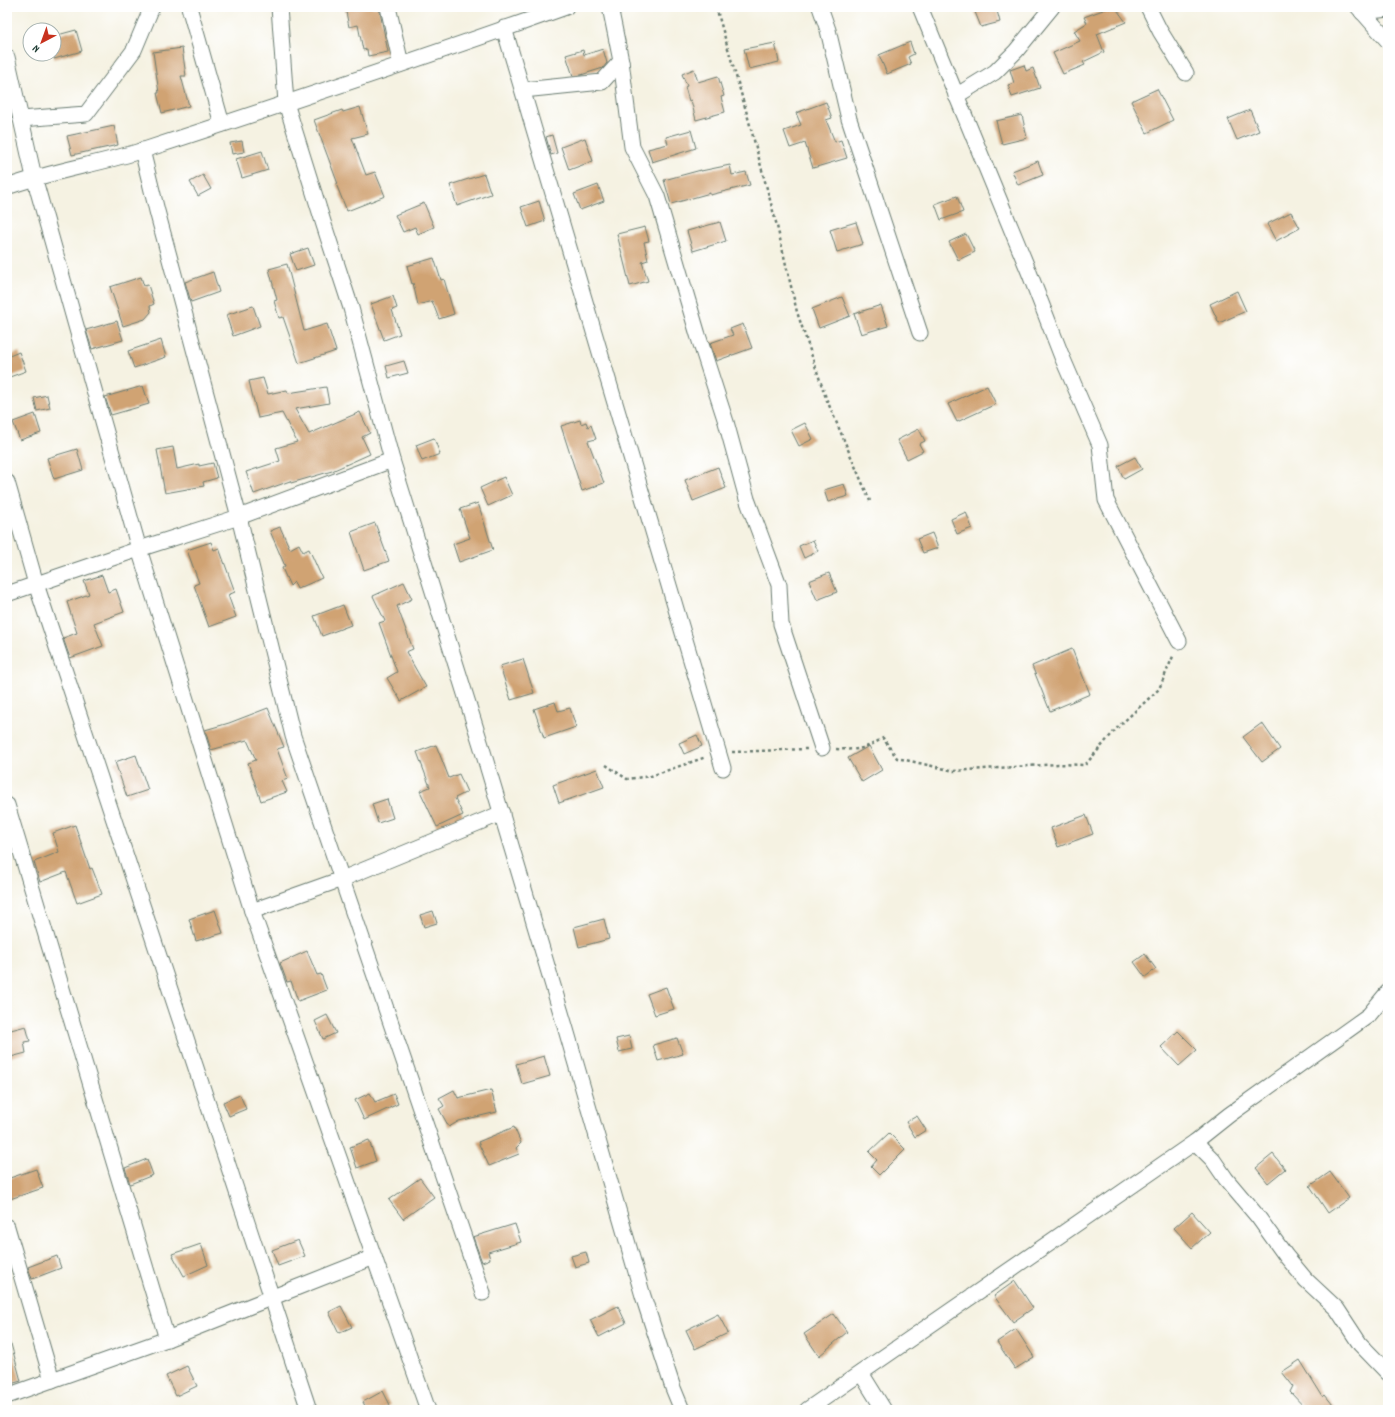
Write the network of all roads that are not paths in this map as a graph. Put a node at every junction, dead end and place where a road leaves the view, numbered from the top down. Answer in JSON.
{"nodes":[{"id":1,"x":152,"y":7,"type":"edge"},
{"id":2,"x":189,"y":7,"type":"edge"},
{"id":3,"x":279,"y":7,"type":"edge"},
{"id":4,"x":388,"y":7,"type":"edge"},
{"id":5,"x":566,"y":7,"type":"edge"},
{"id":6,"x":610,"y":7,"type":"edge"},
{"id":7,"x":820,"y":7,"type":"edge"},
{"id":8,"x":920,"y":7,"type":"edge"},
{"id":9,"x":1052,"y":7,"type":"edge"},
{"id":10,"x":1148,"y":7,"type":"edge"},
{"id":11,"x":1360,"y":9,"type":"edge"},
{"id":12,"x":1388,"y":9,"type":"edge"},
{"id":13,"x":504,"y":28,"type":"junction"},
{"id":14,"x":1388,"y":41,"type":"edge"},
{"id":15,"x":7,"y":57,"type":"edge"},
{"id":16,"x":621,"y":61,"type":"junction"},
{"id":17,"x":400,"y":64,"type":"junction"},
{"id":18,"x":1186,"y":73,"type":"dead end"},
{"id":19,"x":523,"y":90,"type":"junction"},
{"id":20,"x":956,"y":96,"type":"junction"},
{"id":21,"x":286,"y":103,"type":"junction"},
{"id":22,"x":21,"y":119,"type":"junction"},
{"id":23,"x":222,"y":124,"type":"junction"},
{"id":24,"x":142,"y":150,"type":"junction"},
{"id":25,"x":34,"y":178,"type":"junction"},
{"id":26,"x":7,"y":187,"type":"edge"},
{"id":27,"x":920,"y":333,"type":"dead end"},
{"id":28,"x":392,"y":460,"type":"junction"},
{"id":29,"x":7,"y":482,"type":"edge"},
{"id":30,"x":239,"y":518,"type":"junction"},
{"id":31,"x":139,"y":549,"type":"junction"},
{"id":32,"x":36,"y":584,"type":"junction"},
{"id":33,"x":7,"y":594,"type":"edge"},
{"id":34,"x":1179,"y":641,"type":"road end"},
{"id":35,"x":822,"y":748,"type":"road end"},
{"id":36,"x":723,"y":768,"type":"dead end"},
{"id":37,"x":7,"y":805,"type":"edge"},
{"id":38,"x":502,"y":813,"type":"junction"},
{"id":39,"x":342,"y":879,"type":"junction"},
{"id":40,"x":252,"y":911,"type":"junction"},
{"id":41,"x":1388,"y":992,"type":"edge"},
{"id":42,"x":1196,"y":1142,"type":"junction"},
{"id":43,"x":7,"y":1227,"type":"edge"},
{"id":44,"x":374,"y":1257,"type":"junction"},
{"id":45,"x":483,"y":1293,"type":"dead end"},
{"id":46,"x":271,"y":1298,"type":"junction"},
{"id":47,"x":167,"y":1339,"type":"junction"},
{"id":48,"x":1388,"y":1372,"type":"edge"},
{"id":49,"x":861,"y":1373,"type":"junction"},
{"id":50,"x":52,"y":1380,"type":"junction"},
{"id":51,"x":7,"y":1396,"type":"edge"},
{"id":52,"x":308,"y":1410,"type":"edge"},
{"id":53,"x":428,"y":1410,"type":"edge"},
{"id":54,"x":682,"y":1410,"type":"edge"},
{"id":55,"x":807,"y":1410,"type":"edge"},
{"id":56,"x":884,"y":1410,"type":"edge"}],
"edges":[{"from":1,"to":22,"type":"street"},
{"from":2,"to":23,"type":"street"},
{"from":3,"to":21,"type":"street"},
{"from":4,"to":17,"type":"street"},
{"from":5,"to":13,"type":"street"},
{"from":6,"to":16,"type":"street"},
{"from":7,"to":27,"type":"street"},
{"from":8,"to":20,"type":"street"},
{"from":9,"to":20,"type":"street"},
{"from":10,"to":18,"type":"street"},
{"from":11,"to":12,"type":"street"},
{"from":11,"to":14,"type":"street"},
{"from":13,"to":17,"type":"street"},
{"from":13,"to":19,"type":"street"},
{"from":15,"to":22,"type":"street"},
{"from":16,"to":19,"type":"street"},
{"from":16,"to":35,"type":"street"},
{"from":17,"to":21,"type":"street"},
{"from":19,"to":36,"type":"street"},
{"from":20,"to":34,"type":"street"},
{"from":21,"to":23,"type":"street"},
{"from":21,"to":28,"type":"street"},
{"from":22,"to":25,"type":"street"},
{"from":23,"to":24,"type":"street"},
{"from":24,"to":25,"type":"street"},
{"from":24,"to":30,"type":"street"},
{"from":25,"to":26,"type":"street"},
{"from":25,"to":31,"type":"street"},
{"from":28,"to":30,"type":"street"},
{"from":28,"to":38,"type":"street"},
{"from":29,"to":32,"type":"street"},
{"from":30,"to":31,"type":"street"},
{"from":30,"to":39,"type":"street"},
{"from":31,"to":32,"type":"street"},
{"from":31,"to":40,"type":"street"},
{"from":32,"to":33,"type":"street"},
{"from":32,"to":46,"type":"street"},
{"from":37,"to":47,"type":"street"},
{"from":38,"to":39,"type":"street"},
{"from":38,"to":54,"type":"street"},
{"from":39,"to":40,"type":"street"},
{"from":39,"to":45,"type":"street"},
{"from":40,"to":44,"type":"street"},
{"from":41,"to":42,"type":"street"},
{"from":42,"to":48,"type":"street"},
{"from":42,"to":49,"type":"street"},
{"from":43,"to":50,"type":"street"},
{"from":44,"to":46,"type":"street"},
{"from":44,"to":53,"type":"street"},
{"from":46,"to":47,"type":"street"},
{"from":46,"to":52,"type":"street"},
{"from":47,"to":50,"type":"street"},
{"from":49,"to":55,"type":"street"},
{"from":49,"to":56,"type":"street"},
{"from":50,"to":51,"type":"street"}]}
